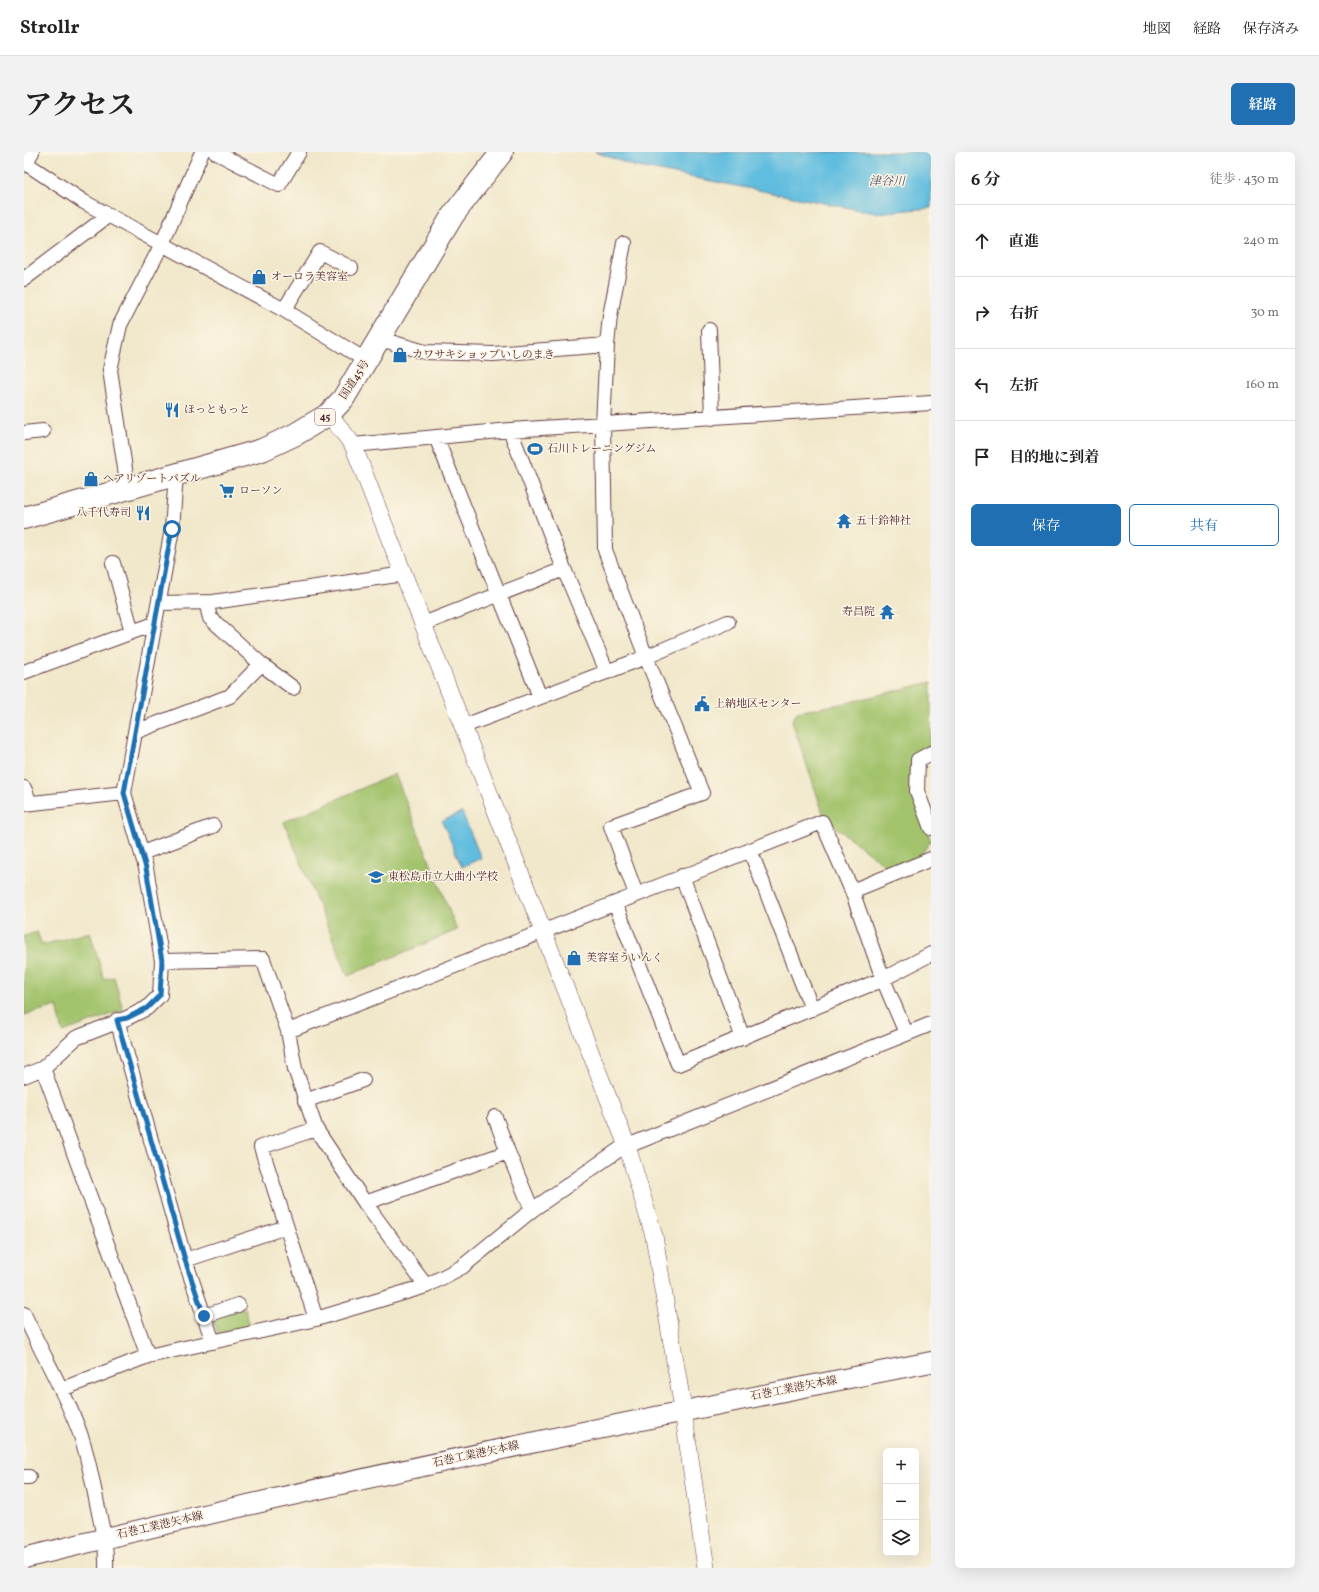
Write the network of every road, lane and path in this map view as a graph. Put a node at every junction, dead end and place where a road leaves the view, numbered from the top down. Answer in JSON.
{"nodes":[{"id":1,"x":202,"y":152,"type":"edge"},
{"id":2,"x":215,"y":152,"type":"edge"},
{"id":3,"x":299,"y":152,"type":"edge"},
{"id":4,"x":502,"y":152,"type":"edge"},
{"id":5,"x":27,"y":159,"type":"edge"},
{"id":6,"x":109,"y":215,"type":"junction"},
{"id":7,"x":624,"y":243,"type":"dead end"},
{"id":8,"x":162,"y":244,"type":"junction"},
{"id":9,"x":351,"y":268,"type":"dead end"},
{"id":10,"x":24,"y":279,"type":"edge"},
{"id":11,"x":284,"y":310,"type":"junction"},
{"id":12,"x":709,"y":330,"type":"dead end"},
{"id":13,"x":380,"y":339,"type":"junction"},
{"id":14,"x":607,"y":345,"type":"junction"},
{"id":15,"x":367,"y":361,"type":"junction"},
{"id":16,"x":931,"y":403,"type":"edge"},
{"id":17,"x":329,"y":414,"type":"junction"},
{"id":18,"x":712,"y":418,"type":"junction"},
{"id":19,"x":603,"y":424,"type":"junction"},
{"id":20,"x":510,"y":430,"type":"junction"},
{"id":21,"x":43,"y":431,"type":"dead end"},
{"id":22,"x":24,"y":433,"type":"edge"},
{"id":23,"x":436,"y":437,"type":"junction"},
{"id":24,"x":353,"y":445,"type":"junction"},
{"id":25,"x":176,"y":475,"type":"junction"},
{"id":26,"x":128,"y":488,"type":"junction"},
{"id":27,"x":24,"y":518,"type":"edge"},
{"id":28,"x":113,"y":563,"type":"dead end"},
{"id":29,"x":564,"y":569,"type":"junction"},
{"id":30,"x":404,"y":574,"type":"junction"},
{"id":31,"x":499,"y":594,"type":"junction"},
{"id":32,"x":206,"y":602,"type":"junction"},
{"id":33,"x":159,"y":603,"type":"junction"},
{"id":34,"x":728,"y":622,"type":"dead end"},
{"id":35,"x":154,"y":624,"type":"junction"},
{"id":36,"x":423,"y":624,"type":"junction"},
{"id":37,"x":132,"y":632,"type":"junction"},
{"id":38,"x":646,"y":657,"type":"junction"},
{"id":39,"x":261,"y":664,"type":"junction"},
{"id":40,"x":24,"y":672,"type":"edge"},
{"id":41,"x":607,"y":672,"type":"junction"},
{"id":42,"x":292,"y":688,"type":"dead end"},
{"id":43,"x":540,"y":697,"type":"junction"},
{"id":44,"x":464,"y":726,"type":"junction"},
{"id":45,"x":136,"y":732,"type":"junction"},
{"id":46,"x":931,"y":753,"type":"edge"},
{"id":47,"x":24,"y":788,"type":"edge"},
{"id":48,"x":124,"y":793,"type":"junction"},
{"id":49,"x":27,"y":804,"type":"edge"},
{"id":50,"x":213,"y":826,"type":"dead end"},
{"id":51,"x":931,"y":828,"type":"edge"},
{"id":52,"x":750,"y":850,"type":"junction"},
{"id":53,"x":142,"y":853,"type":"junction"},
{"id":54,"x":931,"y":859,"type":"edge"},
{"id":55,"x":682,"y":876,"type":"junction"},
{"id":56,"x":852,"y":891,"type":"junction"},
{"id":57,"x":636,"y":894,"type":"junction"},
{"id":58,"x":616,"y":903,"type":"junction"},
{"id":59,"x":544,"y":933,"type":"junction"},
{"id":60,"x":931,"y":954,"type":"edge"},
{"id":61,"x":162,"y":961,"type":"junction"},
{"id":62,"x":883,"y":979,"type":"junction"},
{"id":63,"x":812,"y":1009,"type":"junction"},
{"id":64,"x":117,"y":1020,"type":"junction"},
{"id":65,"x":931,"y":1024,"type":"edge"},
{"id":66,"x":288,"y":1031,"type":"junction"},
{"id":67,"x":906,"y":1033,"type":"junction"},
{"id":68,"x":743,"y":1038,"type":"junction"},
{"id":69,"x":43,"y":1068,"type":"junction"},
{"id":70,"x":24,"y":1076,"type":"edge"},
{"id":71,"x":363,"y":1080,"type":"dead end"},
{"id":72,"x":305,"y":1101,"type":"junction"},
{"id":73,"x":495,"y":1118,"type":"dead end"},
{"id":74,"x":316,"y":1129,"type":"junction"},
{"id":75,"x":627,"y":1146,"type":"junction"},
{"id":76,"x":508,"y":1152,"type":"junction"},
{"id":77,"x":366,"y":1204,"type":"junction"},
{"id":78,"x":532,"y":1210,"type":"junction"},
{"id":79,"x":286,"y":1227,"type":"junction"},
{"id":80,"x":185,"y":1260,"type":"junction"},
{"id":81,"x":426,"y":1286,"type":"junction"},
{"id":82,"x":238,"y":1305,"type":"dead end"},
{"id":83,"x":24,"y":1314,"type":"edge"},
{"id":84,"x":204,"y":1316,"type":"junction"},
{"id":85,"x":316,"y":1319,"type":"junction"},
{"id":86,"x":213,"y":1342,"type":"junction"},
{"id":87,"x":148,"y":1356,"type":"junction"},
{"id":88,"x":931,"y":1362,"type":"edge"},
{"id":89,"x":62,"y":1389,"type":"junction"},
{"id":90,"x":683,"y":1410,"type":"junction"},
{"id":91,"x":104,"y":1538,"type":"junction"},
{"id":92,"x":24,"y":1558,"type":"edge"},
{"id":93,"x":106,"y":1568,"type":"edge"},
{"id":94,"x":706,"y":1568,"type":"edge"}],
"edges":[{"from":1,"to":8,"type":"street"},
{"from":2,"to":3,"type":"street"},
{"from":4,"to":13,"type":"highway","name":"国道45号","number":"45"},
{"from":5,"to":6,"type":"street"},
{"from":6,"to":8,"type":"street"},
{"from":6,"to":10,"type":"street"},
{"from":7,"to":14,"type":"street"},
{"from":8,"to":11,"type":"street"},
{"from":8,"to":26,"type":"street"},
{"from":9,"to":11,"type":"street"},
{"from":11,"to":15,"type":"street"},
{"from":12,"to":18,"type":"street"},
{"from":13,"to":14,"type":"street"},
{"from":13,"to":15,"type":"highway","name":"国道45号","number":"45"},
{"from":14,"to":19,"type":"street"},
{"from":15,"to":17,"type":"highway","name":"国道45号","number":"45"},
{"from":16,"to":18,"type":"street"},
{"from":17,"to":24,"type":"street"},
{"from":17,"to":25,"type":"highway","name":"国道45号","number":"45"},
{"from":18,"to":19,"type":"street"},
{"from":19,"to":20,"type":"street"},
{"from":19,"to":38,"type":"street"},
{"from":20,"to":23,"type":"street"},
{"from":20,"to":29,"type":"street"},
{"from":21,"to":22,"type":"street"},
{"from":23,"to":24,"type":"street"},
{"from":23,"to":31,"type":"street"},
{"from":24,"to":30,"type":"street"},
{"from":25,"to":26,"type":"highway","name":"国道45号","number":"45"},
{"from":25,"to":33,"type":"street"},
{"from":26,"to":27,"type":"highway","name":"国道45号","number":"45"},
{"from":28,"to":37,"type":"street"},
{"from":29,"to":31,"type":"street"},
{"from":29,"to":41,"type":"street"},
{"from":30,"to":32,"type":"street"},
{"from":30,"to":36,"type":"street"},
{"from":31,"to":36,"type":"street"},
{"from":31,"to":43,"type":"street"},
{"from":32,"to":33,"type":"street"},
{"from":32,"to":39,"type":"street"},
{"from":33,"to":35,"type":"street"},
{"from":34,"to":38,"type":"street"},
{"from":35,"to":37,"type":"street"},
{"from":35,"to":45,"type":"street"},
{"from":36,"to":44,"type":"street"},
{"from":37,"to":40,"type":"street"},
{"from":38,"to":41,"type":"street"},
{"from":38,"to":57,"type":"street"},
{"from":39,"to":42,"type":"street"},
{"from":39,"to":45,"type":"street"},
{"from":41,"to":43,"type":"street"},
{"from":43,"to":44,"type":"street"},
{"from":44,"to":59,"type":"street"},
{"from":45,"to":48,"type":"street"},
{"from":46,"to":51,"type":"street"},
{"from":47,"to":49,"type":"street"},
{"from":48,"to":49,"type":"street"},
{"from":48,"to":53,"type":"street"},
{"from":50,"to":53,"type":"street"},
{"from":52,"to":55,"type":"street"},
{"from":52,"to":56,"type":"street"},
{"from":52,"to":63,"type":"street"},
{"from":53,"to":61,"type":"street"},
{"from":54,"to":56,"type":"street"},
{"from":55,"to":57,"type":"street"},
{"from":55,"to":68,"type":"street"},
{"from":56,"to":62,"type":"street"},
{"from":57,"to":58,"type":"street"},
{"from":58,"to":59,"type":"street"},
{"from":58,"to":68,"type":"street"},
{"from":59,"to":66,"type":"street"},
{"from":59,"to":75,"type":"street"},
{"from":60,"to":62,"type":"street"},
{"from":61,"to":64,"type":"street"},
{"from":61,"to":66,"type":"street"},
{"from":62,"to":63,"type":"street"},
{"from":62,"to":67,"type":"street"},
{"from":63,"to":68,"type":"street"},
{"from":64,"to":69,"type":"street"},
{"from":64,"to":80,"type":"street"},
{"from":65,"to":67,"type":"street"},
{"from":66,"to":72,"type":"street"},
{"from":67,"to":75,"type":"street"},
{"from":69,"to":70,"type":"street"},
{"from":69,"to":87,"type":"street"},
{"from":71,"to":72,"type":"street"},
{"from":72,"to":74,"type":"street"},
{"from":73,"to":76,"type":"street"},
{"from":74,"to":77,"type":"street"},
{"from":74,"to":79,"type":"street"},
{"from":75,"to":78,"type":"street"},
{"from":75,"to":90,"type":"street"},
{"from":76,"to":77,"type":"street"},
{"from":76,"to":78,"type":"street"},
{"from":77,"to":81,"type":"street"},
{"from":78,"to":81,"type":"street"},
{"from":79,"to":80,"type":"street"},
{"from":79,"to":85,"type":"street"},
{"from":80,"to":84,"type":"street"},
{"from":81,"to":85,"type":"street"},
{"from":82,"to":84,"type":"street"},
{"from":83,"to":89,"type":"street"},
{"from":84,"to":86,"type":"street"},
{"from":85,"to":86,"type":"street"},
{"from":86,"to":87,"type":"street"},
{"from":87,"to":89,"type":"street"},
{"from":88,"to":90,"type":"main road","name":"石巻工業港矢本線"},
{"from":89,"to":91,"type":"street"},
{"from":90,"to":91,"type":"main road","name":"石巻工業港矢本線"},
{"from":90,"to":94,"type":"street"},
{"from":91,"to":92,"type":"main road","name":"石巻工業港矢本線"},
{"from":91,"to":93,"type":"street"}]}
